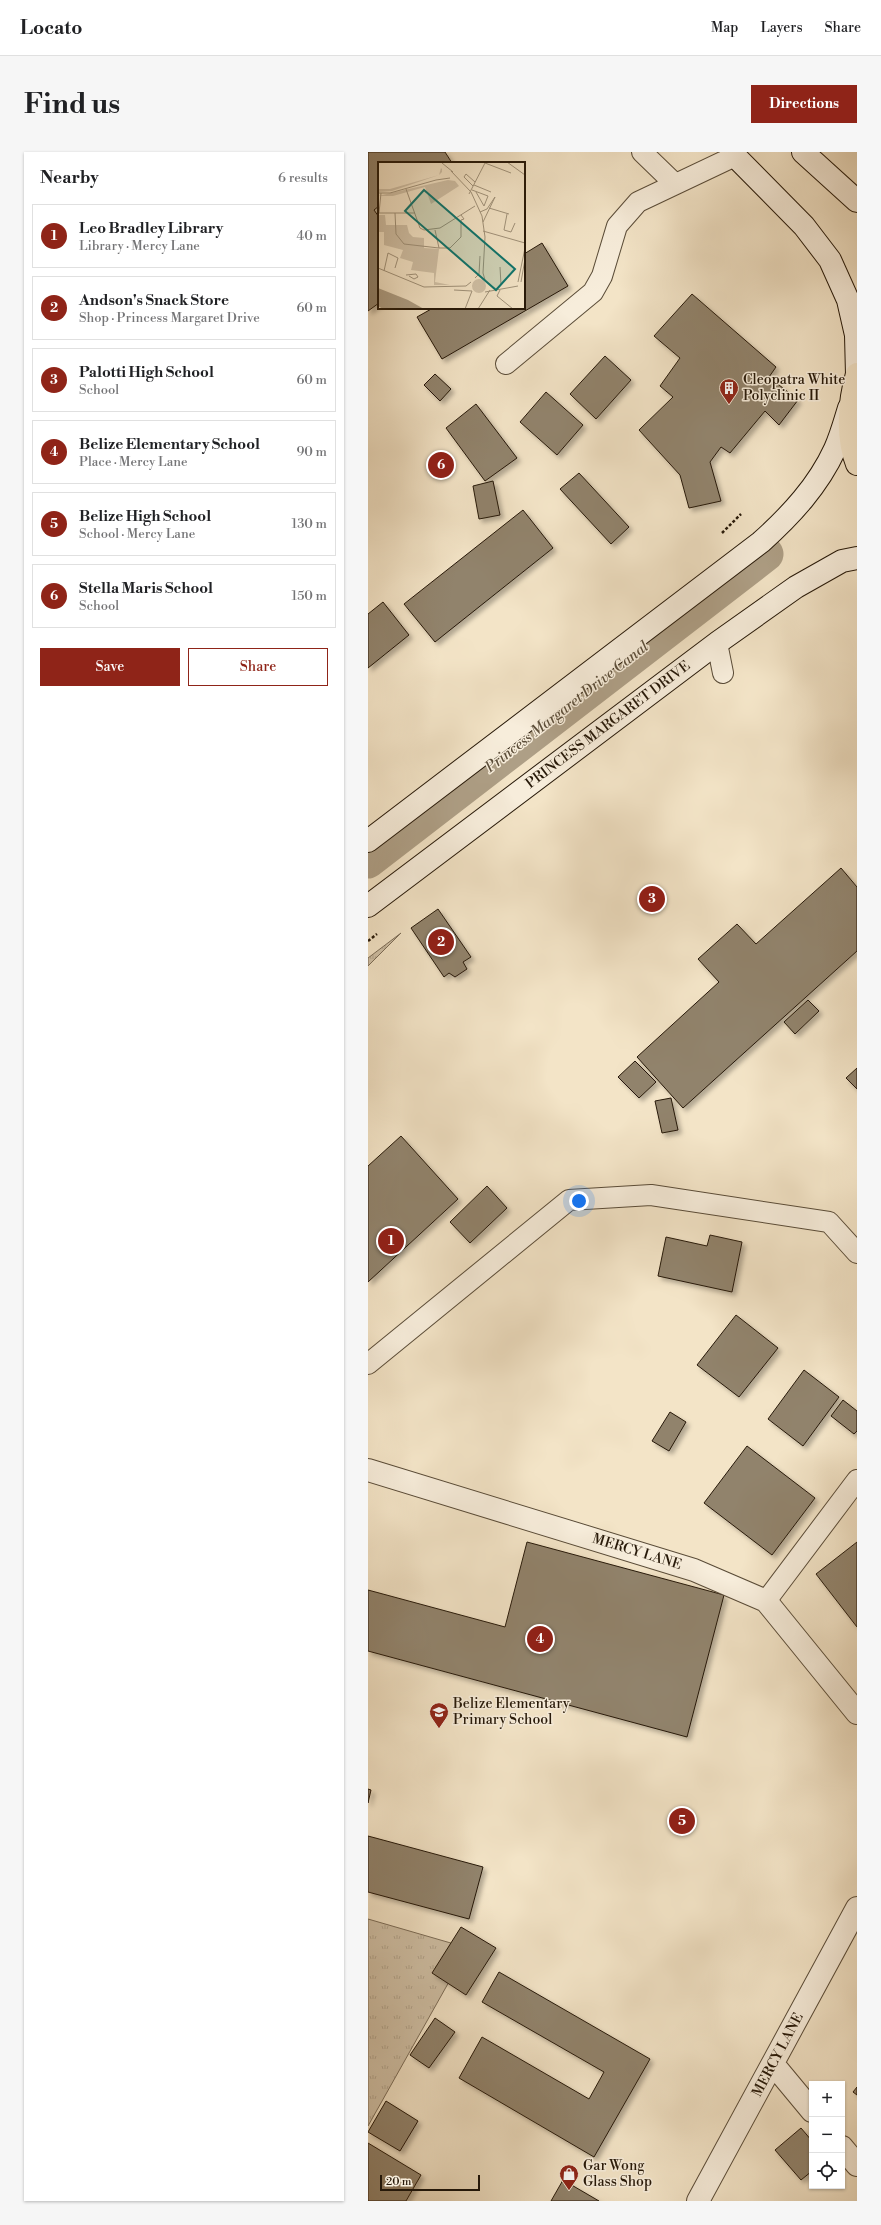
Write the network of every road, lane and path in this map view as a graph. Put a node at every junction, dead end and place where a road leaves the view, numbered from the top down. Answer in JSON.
{"nodes":[{"id":1,"x":642,"y":152,"type":"edge"},
{"id":2,"x":803,"y":152,"type":"edge"},
{"id":3,"x":733,"y":154,"type":"edge"},
{"id":4,"x":675,"y":184,"type":"junction"},
{"id":5,"x":857,"y":201,"type":"edge"},
{"id":6,"x":506,"y":364,"type":"dead end"},
{"id":7,"x":857,"y":374,"type":"edge"},
{"id":8,"x":850,"y":407,"type":"junction"},
{"id":9,"x":857,"y":464,"type":"edge"},
{"id":10,"x":857,"y":558,"type":"edge"},
{"id":11,"x":717,"y":643,"type":"junction"},
{"id":12,"x":723,"y":673,"type":"dead end"},
{"id":13,"x":368,"y":840,"type":"edge"},
{"id":14,"x":368,"y":906,"type":"edge"},
{"id":15,"x":857,"y":1253,"type":"edge"},
{"id":16,"x":368,"y":1364,"type":"edge"},
{"id":17,"x":368,"y":1470,"type":"edge"},
{"id":18,"x":857,"y":1480,"type":"edge"},
{"id":19,"x":766,"y":1601,"type":"junction"},
{"id":20,"x":857,"y":1713,"type":"edge"},
{"id":21,"x":857,"y":1908,"type":"edge"},
{"id":22,"x":773,"y":2064,"type":"junction"},
{"id":23,"x":809,"y":2107,"type":"edge"},
{"id":24,"x":845,"y":2150,"type":"edge"},
{"id":25,"x":857,"y":2164,"type":"edge"},
{"id":26,"x":698,"y":2201,"type":"edge"}],
"edges":[{"from":1,"to":4,"type":"lane"},
{"from":2,"to":5,"type":"main road"},
{"from":3,"to":4,"type":"lane"},
{"from":3,"to":7,"type":"main road"},
{"from":4,"to":6,"type":"lane"},
{"from":7,"to":8,"type":"main road"},
{"from":8,"to":9,"type":"main road"},
{"from":8,"to":13,"type":"main road"},
{"from":10,"to":11,"type":"main road","name":"PRINCESS MARGARET DRIVE"},
{"from":11,"to":12,"type":"lane"},
{"from":11,"to":14,"type":"main road","name":"PRINCESS MARGARET DRIVE"},
{"from":15,"to":16,"type":"lane"},
{"from":17,"to":19,"type":"main road","name":"MERCY LANE"},
{"from":18,"to":19,"type":"lane"},
{"from":19,"to":20,"type":"main road","name":"MERCY LANE"},
{"from":21,"to":22,"type":"main road","name":"MERCY LANE"},
{"from":22,"to":23,"type":"main road"},
{"from":22,"to":26,"type":"main road","name":"MERCY LANE"},
{"from":24,"to":25,"type":"main road"}]}
